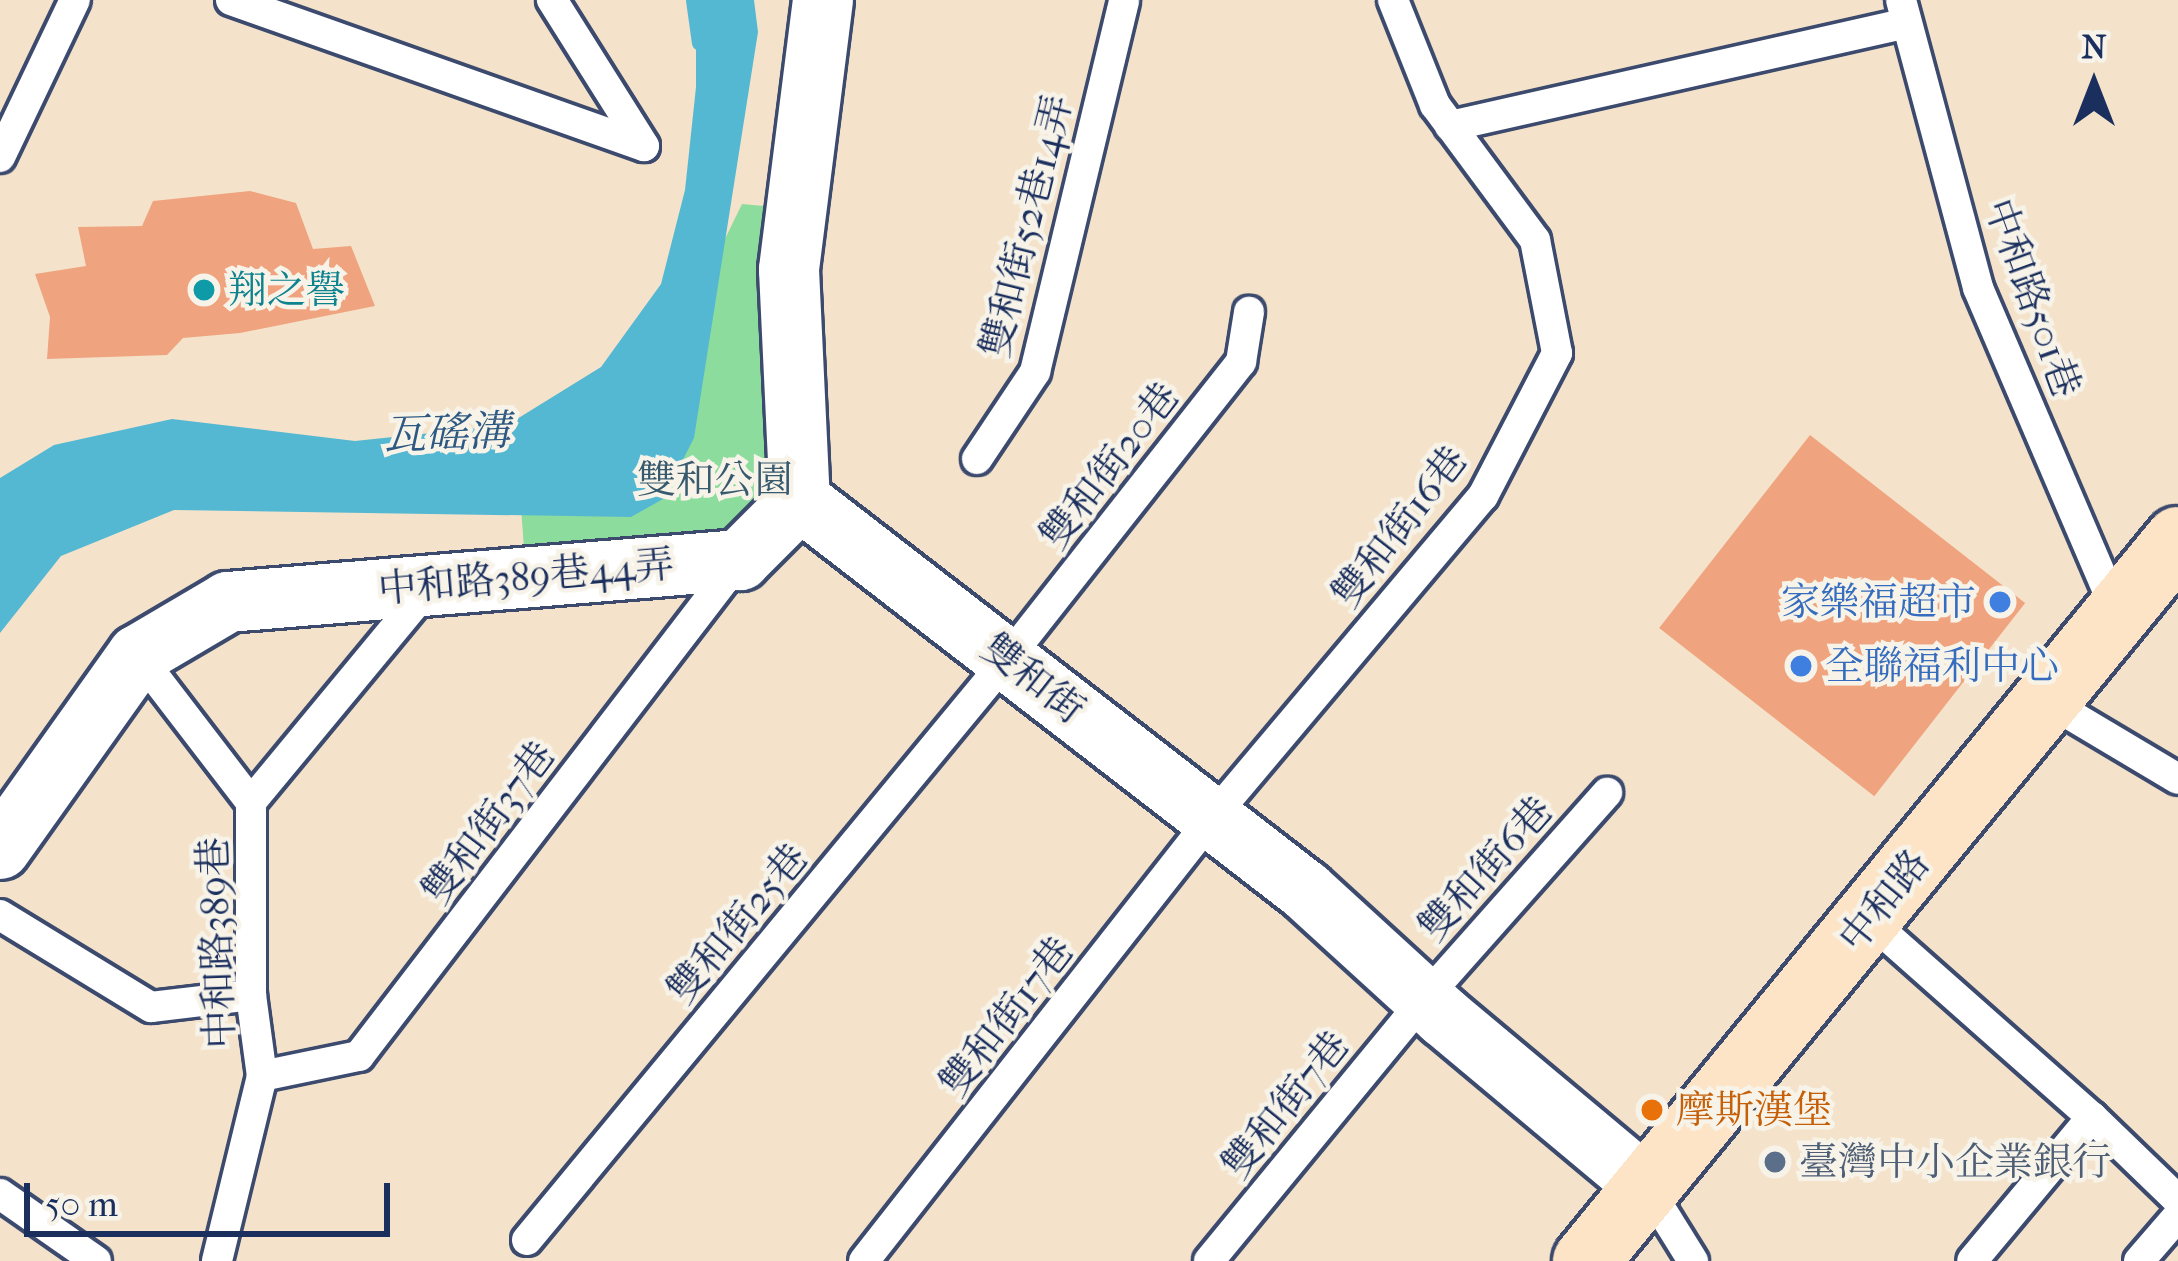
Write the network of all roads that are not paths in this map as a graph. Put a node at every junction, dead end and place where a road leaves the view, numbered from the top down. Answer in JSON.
{"nodes":[{"id":1,"x":75,"y":0,"type":"edge"},
{"id":2,"x":231,"y":0,"type":"edge"},
{"id":3,"x":552,"y":0,"type":"edge"},
{"id":4,"x":823,"y":0,"type":"edge"},
{"id":5,"x":1124,"y":0,"type":"edge"},
{"id":6,"x":1393,"y":0,"type":"edge"},
{"id":7,"x":1904,"y":11,"type":"edge"},
{"id":8,"x":1450,"y":126,"type":"junction"},
{"id":9,"x":0,"y":157,"type":"edge"},
{"id":10,"x":1250,"y":313,"type":"dead end"},
{"id":11,"x":977,"y":459,"type":"dead end"},
{"id":12,"x":800,"y":500,"type":"junction"},
{"id":13,"x":2178,"y":540,"type":"edge"},
{"id":14,"x":740,"y":560,"type":"junction"},
{"id":15,"x":430,"y":586,"type":"junction"},
{"id":16,"x":2117,"y":614,"type":"junction"},
{"id":17,"x":138,"y":655,"type":"junction"},
{"id":18,"x":1008,"y":658,"type":"junction"},
{"id":19,"x":2044,"y":699,"type":"junction"},
{"id":20,"x":2178,"y":779,"type":"edge"},
{"id":21,"x":1607,"y":793,"type":"dead end"},
{"id":22,"x":251,"y":802,"type":"junction"},
{"id":23,"x":1210,"y":820,"type":"junction"},
{"id":24,"x":0,"y":849,"type":"edge"},
{"id":25,"x":0,"y":915,"type":"edge"},
{"id":26,"x":1870,"y":920,"type":"junction"},
{"id":27,"x":251,"y":995,"type":"junction"},
{"id":28,"x":1424,"y":999,"type":"junction"},
{"id":29,"x":262,"y":1076,"type":"junction"},
{"id":30,"x":2092,"y":1117,"type":"junction"},
{"id":31,"x":1647,"y":1187,"type":"junction"},
{"id":32,"x":0,"y":1194,"type":"edge"},
{"id":33,"x":2178,"y":1200,"type":"edge"},
{"id":34,"x":2178,"y":1216,"type":"edge"},
{"id":35,"x":527,"y":1240,"type":"dead end"},
{"id":36,"x":96,"y":1261,"type":"edge"},
{"id":37,"x":218,"y":1261,"type":"edge"},
{"id":38,"x":864,"y":1261,"type":"edge"},
{"id":39,"x":1209,"y":1261,"type":"edge"},
{"id":40,"x":1586,"y":1261,"type":"edge"},
{"id":41,"x":1693,"y":1261,"type":"edge"},
{"id":42,"x":1972,"y":1261,"type":"edge"},
{"id":43,"x":2139,"y":1261,"type":"edge"}],
"edges":[{"from":1,"to":9,"type":"lane"},
{"from":2,"to":3,"type":"lane"},
{"from":4,"to":12,"type":"street"},
{"from":5,"to":11,"type":"lane","name":"雙和街52巷14弄"},
{"from":6,"to":8,"type":"lane","name":"雙和街16巷"},
{"from":7,"to":8,"type":"lane"},
{"from":7,"to":16,"type":"lane","name":"中和路501巷"},
{"from":8,"to":23,"type":"lane","name":"雙和街16巷"},
{"from":10,"to":18,"type":"lane","name":"雙和街20巷"},
{"from":12,"to":14,"type":"street"},
{"from":12,"to":18,"type":"street","name":"雙和街"},
{"from":13,"to":16,"type":"main road","name":"中和路"},
{"from":14,"to":15,"type":"street","name":"中和路389巷44弄"},
{"from":14,"to":29,"type":"lane","name":"雙和街37巷"},
{"from":15,"to":17,"type":"street","name":"中和路389巷44弄"},
{"from":15,"to":22,"type":"lane"},
{"from":16,"to":19,"type":"main road","name":"中和路"},
{"from":17,"to":22,"type":"lane","name":"中和路389巷"},
{"from":17,"to":24,"type":"street"},
{"from":18,"to":23,"type":"street","name":"雙和街"},
{"from":18,"to":35,"type":"lane","name":"雙和街25巷"},
{"from":19,"to":20,"type":"lane"},
{"from":19,"to":26,"type":"main road","name":"中和路"},
{"from":21,"to":28,"type":"lane","name":"雙和街6巷"},
{"from":22,"to":27,"type":"lane","name":"中和路389巷"},
{"from":23,"to":28,"type":"street","name":"雙和街"},
{"from":23,"to":38,"type":"lane","name":"雙和街17巷"},
{"from":25,"to":27,"type":"lane"},
{"from":26,"to":30,"type":"lane"},
{"from":26,"to":31,"type":"main road","name":"中和路"},
{"from":27,"to":29,"type":"lane","name":"中和路389巷"},
{"from":28,"to":31,"type":"street","name":"雙和街"},
{"from":28,"to":39,"type":"lane","name":"雙和街7巷"},
{"from":29,"to":37,"type":"lane","name":"中和路389巷"},
{"from":30,"to":33,"type":"lane"},
{"from":30,"to":42,"type":"lane"},
{"from":31,"to":40,"type":"main road","name":"中和路"},
{"from":31,"to":41,"type":"lane"},
{"from":32,"to":36,"type":"lane"},
{"from":34,"to":43,"type":"lane"}]}
